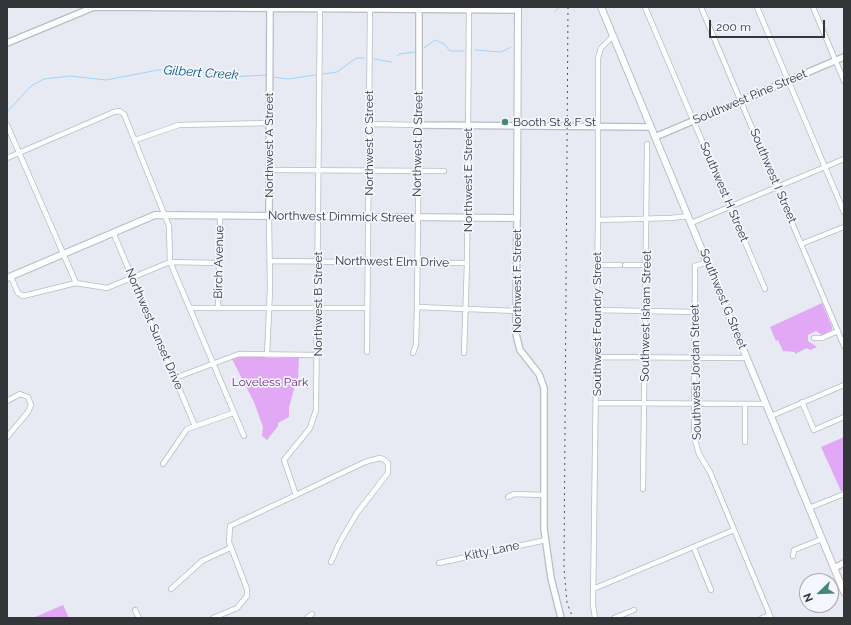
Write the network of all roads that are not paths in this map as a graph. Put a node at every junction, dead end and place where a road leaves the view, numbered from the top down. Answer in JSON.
{"nodes":[{"id":1,"x":270,"y":7,"type":"edge"},
{"id":2,"x":601,"y":7,"type":"edge"},
{"id":3,"x":645,"y":7,"type":"edge"},
{"id":4,"x":701,"y":7,"type":"edge"},
{"id":5,"x":757,"y":7,"type":"edge"},
{"id":6,"x":813,"y":7,"type":"edge"},
{"id":7,"x":320,"y":8,"type":"edge"},
{"id":8,"x":370,"y":8,"type":"edge"},
{"id":9,"x":419,"y":8,"type":"edge"},
{"id":10,"x":469,"y":8,"type":"edge"},
{"id":11,"x":85,"y":9,"type":"edge"},
{"id":12,"x":518,"y":9,"type":"edge"},
{"id":13,"x":613,"y":36,"type":"junction"},
{"id":14,"x":7,"y":43,"type":"edge"},
{"id":15,"x":844,"y":57,"type":"edge"},
{"id":16,"x":835,"y":61,"type":"junction"},
{"id":17,"x":788,"y":80,"type":"junction"},
{"id":18,"x":844,"y":81,"type":"edge"},
{"id":19,"x":740,"y":101,"type":"junction"},
{"id":20,"x":693,"y":120,"type":"junction"},
{"id":21,"x":270,"y":123,"type":"junction"},
{"id":22,"x":369,"y":124,"type":"junction"},
{"id":23,"x":7,"y":125,"type":"edge"},
{"id":24,"x":419,"y":125,"type":"junction"},
{"id":25,"x":468,"y":125,"type":"junction"},
{"id":26,"x":518,"y":126,"type":"junction"},
{"id":27,"x":596,"y":126,"type":"junction"},
{"id":28,"x":651,"y":127,"type":"junction"},
{"id":29,"x":655,"y":136,"type":"junction"},
{"id":30,"x":135,"y":140,"type":"junction"},
{"id":31,"x":647,"y":144,"type":"dead end"},
{"id":32,"x":19,"y":152,"type":"junction"},
{"id":33,"x":7,"y":158,"type":"edge"},
{"id":34,"x":844,"y":159,"type":"edge"},
{"id":35,"x":824,"y":167,"type":"junction"},
{"id":36,"x":269,"y":170,"type":"junction"},
{"id":37,"x":319,"y":170,"type":"junction"},
{"id":38,"x":368,"y":171,"type":"junction"},
{"id":39,"x":418,"y":171,"type":"junction"},
{"id":40,"x":444,"y":172,"type":"dead end"},
{"id":41,"x":777,"y":187,"type":"junction"},
{"id":42,"x":730,"y":207,"type":"junction"},
{"id":43,"x":844,"y":212,"type":"edge"},
{"id":44,"x":165,"y":216,"type":"junction"},
{"id":45,"x":220,"y":216,"type":"junction"},
{"id":46,"x":269,"y":216,"type":"junction"},
{"id":47,"x":318,"y":216,"type":"junction"},
{"id":48,"x":688,"y":216,"type":"junction"},
{"id":49,"x":368,"y":217,"type":"junction"},
{"id":50,"x":468,"y":217,"type":"junction"},
{"id":51,"x":418,"y":218,"type":"junction"},
{"id":52,"x":517,"y":218,"type":"junction"},
{"id":53,"x":647,"y":219,"type":"junction"},
{"id":54,"x":598,"y":220,"type":"junction"},
{"id":55,"x":691,"y":223,"type":"junction"},
{"id":56,"x":844,"y":227,"type":"edge"},
{"id":57,"x":113,"y":232,"type":"junction"},
{"id":58,"x":801,"y":244,"type":"junction"},
{"id":59,"x":64,"y":254,"type":"junction"},
{"id":60,"x":269,"y":261,"type":"junction"},
{"id":61,"x":170,"y":262,"type":"junction"},
{"id":62,"x":318,"y":262,"type":"junction"},
{"id":63,"x":368,"y":262,"type":"junction"},
{"id":64,"x":707,"y":262,"type":"junction"},
{"id":65,"x":219,"y":263,"type":"junction"},
{"id":66,"x":417,"y":263,"type":"junction"},
{"id":67,"x":467,"y":263,"type":"junction"},
{"id":68,"x":597,"y":265,"type":"junction"},
{"id":69,"x":646,"y":265,"type":"junction"},
{"id":70,"x":9,"y":277,"type":"edge"},
{"id":71,"x":133,"y":277,"type":"junction"},
{"id":72,"x":76,"y":283,"type":"junction"},
{"id":73,"x":765,"y":288,"type":"dead end"},
{"id":74,"x":417,"y":307,"type":"junction"},
{"id":75,"x":190,"y":308,"type":"junction"},
{"id":76,"x":218,"y":308,"type":"junction"},
{"id":77,"x":268,"y":308,"type":"junction"},
{"id":78,"x":318,"y":308,"type":"junction"},
{"id":79,"x":367,"y":308,"type":"junction"},
{"id":80,"x":465,"y":309,"type":"junction"},
{"id":81,"x":596,"y":310,"type":"junction"},
{"id":82,"x":517,"y":311,"type":"junction"},
{"id":83,"x":646,"y":312,"type":"junction"},
{"id":84,"x":695,"y":312,"type":"junction"},
{"id":85,"x":838,"y":331,"type":"junction"},
{"id":86,"x":814,"y":338,"type":"dead end"},
{"id":87,"x":844,"y":346,"type":"edge"},
{"id":88,"x":367,"y":352,"type":"dead end"},
{"id":89,"x":464,"y":352,"type":"dead end"},
{"id":90,"x":413,"y":353,"type":"dead end"},
{"id":91,"x":267,"y":355,"type":"junction"},
{"id":92,"x":318,"y":355,"type":"junction"},
{"id":93,"x":645,"y":356,"type":"junction"},
{"id":94,"x":596,"y":357,"type":"junction"},
{"id":95,"x":695,"y":357,"type":"junction"},
{"id":96,"x":747,"y":358,"type":"junction"},
{"id":97,"x":212,"y":363,"type":"junction"},
{"id":98,"x":175,"y":378,"type":"junction"},
{"id":99,"x":844,"y":385,"type":"edge"},
{"id":100,"x":7,"y":401,"type":"edge"},
{"id":101,"x":596,"y":402,"type":"junction"},
{"id":102,"x":802,"y":402,"type":"junction"},
{"id":103,"x":645,"y":403,"type":"junction"},
{"id":104,"x":694,"y":403,"type":"junction"},
{"id":105,"x":745,"y":404,"type":"junction"},
{"id":106,"x":766,"y":404,"type":"junction"},
{"id":107,"x":233,"y":413,"type":"junction"},
{"id":108,"x":771,"y":416,"type":"junction"},
{"id":109,"x":844,"y":417,"type":"edge"},
{"id":110,"x":195,"y":426,"type":"junction"},
{"id":111,"x":244,"y":436,"type":"dead end"},
{"id":112,"x":7,"y":437,"type":"edge"},
{"id":113,"x":745,"y":442,"type":"dead end"},
{"id":114,"x":163,"y":464,"type":"dead end"},
{"id":115,"x":643,"y":489,"type":"dead end"},
{"id":116,"x":844,"y":494,"type":"edge"},
{"id":117,"x":296,"y":495,"type":"junction"},
{"id":118,"x":543,"y":495,"type":"junction"},
{"id":119,"x":508,"y":497,"type":"dead end"},
{"id":120,"x":809,"y":508,"type":"junction"},
{"id":121,"x":734,"y":530,"type":"junction"},
{"id":122,"x":822,"y":539,"type":"junction"},
{"id":123,"x":546,"y":540,"type":"junction"},
{"id":124,"x":230,"y":548,"type":"junction"},
{"id":125,"x":694,"y":548,"type":"junction"},
{"id":126,"x":793,"y":556,"type":"dead end"},
{"id":127,"x":332,"y":562,"type":"dead end"},
{"id":128,"x":439,"y":563,"type":"dead end"},
{"id":129,"x":844,"y":563,"type":"edge"},
{"id":130,"x":834,"y":568,"type":"junction"},
{"id":131,"x":171,"y":589,"type":"dead end"},
{"id":132,"x":594,"y":589,"type":"junction"},
{"id":133,"x":711,"y":590,"type":"dead end"},
{"id":134,"x":844,"y":592,"type":"edge"},
{"id":135,"x":135,"y":610,"type":"dead end"},
{"id":136,"x":634,"y":610,"type":"dead end"},
{"id":137,"x":312,"y":614,"type":"dead end"},
{"id":138,"x":770,"y":617,"type":"edge"},
{"id":139,"x":139,"y":618,"type":"edge"},
{"id":140,"x":213,"y":618,"type":"edge"},
{"id":141,"x":307,"y":618,"type":"edge"},
{"id":142,"x":561,"y":618,"type":"edge"},
{"id":143,"x":595,"y":618,"type":"edge"},
{"id":144,"x":614,"y":618,"type":"edge"},
{"id":145,"x":762,"y":618,"type":"edge"}],
"edges":[{"from":1,"to":7,"type":"street"},
{"from":1,"to":11,"type":"street"},
{"from":1,"to":21,"type":"street","name":"Northwest A Street"},
{"from":2,"to":13,"type":"main road","name":"Southwest G Street"},
{"from":3,"to":20,"type":"street","name":"Southwest H Street"},
{"from":4,"to":19,"type":"street","name":"Southwest I Street"},
{"from":5,"to":17,"type":"street"},
{"from":6,"to":16,"type":"street"},
{"from":7,"to":8,"type":"street"},
{"from":7,"to":37,"type":"street","name":"Northwest B Street"},
{"from":8,"to":9,"type":"street"},
{"from":8,"to":22,"type":"street","name":"Northwest C Street"},
{"from":9,"to":10,"type":"street"},
{"from":9,"to":24,"type":"street","name":"Northwest D Street"},
{"from":10,"to":12,"type":"street"},
{"from":10,"to":25,"type":"street","name":"Northwest E Street"},
{"from":11,"to":14,"type":"street"},
{"from":12,"to":26,"type":"main road","name":"Northwest F Street"},
{"from":13,"to":27,"type":"street","name":"Southwest Foundry Street"},
{"from":13,"to":28,"type":"main road","name":"Southwest G Street"},
{"from":15,"to":16,"type":"street","name":"Southwest Pine Street"},
{"from":16,"to":17,"type":"street","name":"Southwest Pine Street"},
{"from":16,"to":18,"type":"street"},
{"from":17,"to":19,"type":"street","name":"Southwest Pine Street"},
{"from":17,"to":35,"type":"street"},
{"from":19,"to":20,"type":"street","name":"Southwest Pine Street"},
{"from":19,"to":41,"type":"street","name":"Southwest I Street"},
{"from":20,"to":29,"type":"street","name":"Southwest Pine Street"},
{"from":20,"to":42,"type":"street","name":"Southwest H Street"},
{"from":21,"to":30,"type":"street"},
{"from":21,"to":36,"type":"street","name":"Northwest A Street"},
{"from":22,"to":24,"type":"street"},
{"from":22,"to":38,"type":"street","name":"Northwest C Street"},
{"from":23,"to":32,"type":"street"},
{"from":24,"to":25,"type":"street"},
{"from":24,"to":39,"type":"street","name":"Northwest D Street"},
{"from":25,"to":26,"type":"street"},
{"from":25,"to":50,"type":"street","name":"Northwest E Street"},
{"from":26,"to":27,"type":"street"},
{"from":26,"to":52,"type":"main road","name":"Northwest F Street"},
{"from":27,"to":28,"type":"street"},
{"from":27,"to":54,"type":"street","name":"Southwest Foundry Street"},
{"from":28,"to":29,"type":"main road","name":"Southwest G Street"},
{"from":29,"to":48,"type":"main road","name":"Southwest G Street"},
{"from":30,"to":32,"type":"street"},
{"from":30,"to":44,"type":"street"},
{"from":31,"to":53,"type":"street","name":"Southwest Isham Street"},
{"from":32,"to":33,"type":"street"},
{"from":32,"to":59,"type":"street"},
{"from":34,"to":35,"type":"street"},
{"from":35,"to":41,"type":"street"},
{"from":35,"to":43,"type":"street"},
{"from":36,"to":37,"type":"street"},
{"from":36,"to":46,"type":"street","name":"Northwest A Street"},
{"from":37,"to":38,"type":"street"},
{"from":37,"to":47,"type":"street","name":"Northwest B Street"},
{"from":38,"to":39,"type":"street"},
{"from":38,"to":49,"type":"street","name":"Northwest C Street"},
{"from":39,"to":40,"type":"street"},
{"from":39,"to":51,"type":"street","name":"Northwest D Street"},
{"from":41,"to":42,"type":"street"},
{"from":41,"to":58,"type":"street","name":"Southwest I Street"},
{"from":42,"to":55,"type":"street"},
{"from":42,"to":73,"type":"street","name":"Southwest H Street"},
{"from":44,"to":45,"type":"main road","name":"Northwest Dimmick Street"},
{"from":44,"to":57,"type":"main road","name":"Northwest Dimmick Street"},
{"from":44,"to":61,"type":"street"},
{"from":45,"to":46,"type":"main road","name":"Northwest Dimmick Street"},
{"from":45,"to":65,"type":"street","name":"Birch Avenue"},
{"from":46,"to":47,"type":"main road","name":"Northwest Dimmick Street"},
{"from":46,"to":60,"type":"street","name":"Northwest A Street"},
{"from":47,"to":49,"type":"main road","name":"Northwest Dimmick Street"},
{"from":47,"to":62,"type":"street","name":"Northwest B Street"},
{"from":48,"to":53,"type":"street"},
{"from":48,"to":55,"type":"main road","name":"Southwest G Street"},
{"from":49,"to":51,"type":"main road","name":"Northwest Dimmick Street"},
{"from":49,"to":63,"type":"street","name":"Northwest C Street"},
{"from":50,"to":51,"type":"main road","name":"Northwest Dimmick Street"},
{"from":50,"to":52,"type":"main road","name":"Northwest Dimmick Street"},
{"from":50,"to":67,"type":"street","name":"Northwest E Street"},
{"from":51,"to":66,"type":"street","name":"Northwest D Street"},
{"from":52,"to":82,"type":"street","name":"Northwest F Street"},
{"from":53,"to":54,"type":"street"},
{"from":53,"to":69,"type":"street","name":"Southwest Isham Street"},
{"from":54,"to":68,"type":"street","name":"Southwest Foundry Street"},
{"from":55,"to":64,"type":"main road","name":"Southwest G Street"},
{"from":56,"to":58,"type":"street"},
{"from":57,"to":59,"type":"main road","name":"Northwest Dimmick Street"},
{"from":57,"to":71,"type":"street","name":"Northwest Sunset Drive"},
{"from":58,"to":85,"type":"street","name":"Southwest I Street"},
{"from":59,"to":70,"type":"main road","name":"Northwest Dimmick Street"},
{"from":59,"to":72,"type":"street"},
{"from":60,"to":62,"type":"street","name":"Northwest Elm Drive"},
{"from":60,"to":77,"type":"street","name":"Northwest A Street"},
{"from":61,"to":65,"type":"street"},
{"from":61,"to":71,"type":"street"},
{"from":61,"to":75,"type":"street"},
{"from":62,"to":63,"type":"street","name":"Northwest Elm Drive"},
{"from":62,"to":78,"type":"street","name":"Northwest B Street"},
{"from":63,"to":66,"type":"street","name":"Northwest Elm Drive"},
{"from":63,"to":79,"type":"street","name":"Northwest C Street"},
{"from":64,"to":84,"type":"street","name":"Southwest Jordan Street"},
{"from":64,"to":96,"type":"main road","name":"Southwest G Street"},
{"from":65,"to":76,"type":"street","name":"Birch Avenue"},
{"from":66,"to":67,"type":"street","name":"Northwest Elm Drive"},
{"from":66,"to":74,"type":"street","name":"Northwest D Street"},
{"from":67,"to":80,"type":"street","name":"Northwest E Street"},
{"from":68,"to":69,"type":"street"},
{"from":68,"to":81,"type":"street","name":"Southwest Foundry Street"},
{"from":69,"to":83,"type":"street","name":"Southwest Isham Street"},
{"from":70,"to":72,"type":"street"},
{"from":71,"to":72,"type":"street"},
{"from":71,"to":98,"type":"street","name":"Northwest Sunset Drive"},
{"from":74,"to":80,"type":"street"},
{"from":74,"to":90,"type":"street","name":"Northwest D Street"},
{"from":75,"to":76,"type":"street"},
{"from":75,"to":97,"type":"street"},
{"from":76,"to":77,"type":"street"},
{"from":77,"to":78,"type":"street"},
{"from":77,"to":91,"type":"street","name":"Northwest A Street"},
{"from":78,"to":79,"type":"street"},
{"from":78,"to":92,"type":"street","name":"Northwest B Street"},
{"from":79,"to":88,"type":"street","name":"Northwest C Street"},
{"from":80,"to":82,"type":"street"},
{"from":80,"to":89,"type":"street","name":"Northwest E Street"},
{"from":81,"to":83,"type":"street"},
{"from":81,"to":94,"type":"street","name":"Southwest Foundry Street"},
{"from":82,"to":118,"type":"street","name":"Northwest F Street"},
{"from":83,"to":84,"type":"street"},
{"from":83,"to":93,"type":"street","name":"Southwest Isham Street"},
{"from":84,"to":95,"type":"street","name":"Southwest Jordan Street"},
{"from":85,"to":86,"type":"street"},
{"from":85,"to":87,"type":"street","name":"Southwest I Street"},
{"from":91,"to":92,"type":"street"},
{"from":91,"to":97,"type":"street"},
{"from":92,"to":117,"type":"street","name":"Northwest B Street"},
{"from":93,"to":94,"type":"street"},
{"from":93,"to":95,"type":"street"},
{"from":93,"to":103,"type":"street","name":"Southwest Isham Street"},
{"from":94,"to":101,"type":"street","name":"Southwest Foundry Street"},
{"from":95,"to":96,"type":"street"},
{"from":95,"to":104,"type":"street","name":"Southwest Jordan Street"},
{"from":96,"to":106,"type":"main road","name":"Southwest G Street"},
{"from":97,"to":98,"type":"street"},
{"from":97,"to":107,"type":"street"},
{"from":98,"to":110,"type":"street","name":"Northwest Sunset Drive"},
{"from":99,"to":102,"type":"street"},
{"from":100,"to":112,"type":"street"},
{"from":101,"to":103,"type":"street"},
{"from":101,"to":132,"type":"street","name":"Southwest Foundry Street"},
{"from":102,"to":108,"type":"street"},
{"from":102,"to":109,"type":"street"},
{"from":103,"to":104,"type":"street"},
{"from":103,"to":115,"type":"street","name":"Southwest Isham Street"},
{"from":104,"to":105,"type":"street"},
{"from":104,"to":121,"type":"street","name":"Southwest Jordan Street"},
{"from":105,"to":106,"type":"street"},
{"from":105,"to":113,"type":"street"},
{"from":106,"to":108,"type":"main road","name":"Southwest G Street"},
{"from":107,"to":110,"type":"street"},
{"from":107,"to":111,"type":"street"},
{"from":108,"to":120,"type":"main road","name":"Southwest G Street"},
{"from":110,"to":114,"type":"street"},
{"from":116,"to":120,"type":"street"},
{"from":117,"to":124,"type":"street"},
{"from":117,"to":127,"type":"street"},
{"from":118,"to":119,"type":"street"},
{"from":118,"to":123,"type":"street","name":"Northwest F Street"},
{"from":120,"to":122,"type":"main road","name":"Southwest G Street"},
{"from":121,"to":125,"type":"street"},
{"from":121,"to":138,"type":"street","name":"Southwest Jordan Street"},
{"from":122,"to":126,"type":"street"},
{"from":122,"to":130,"type":"main road","name":"Southwest G Street"},
{"from":123,"to":128,"type":"street","name":"Kitty Lane"},
{"from":123,"to":142,"type":"street","name":"Northwest F Street"},
{"from":124,"to":131,"type":"street"},
{"from":124,"to":140,"type":"street"},
{"from":125,"to":132,"type":"street"},
{"from":125,"to":133,"type":"street"},
{"from":129,"to":130,"type":"street"},
{"from":130,"to":134,"type":"main road","name":"Southwest G Street"},
{"from":132,"to":143,"type":"street","name":"Southwest Foundry Street"},
{"from":135,"to":139,"type":"street"},
{"from":136,"to":144,"type":"street"},
{"from":137,"to":141,"type":"street"},
{"from":138,"to":145,"type":"street"}]}
